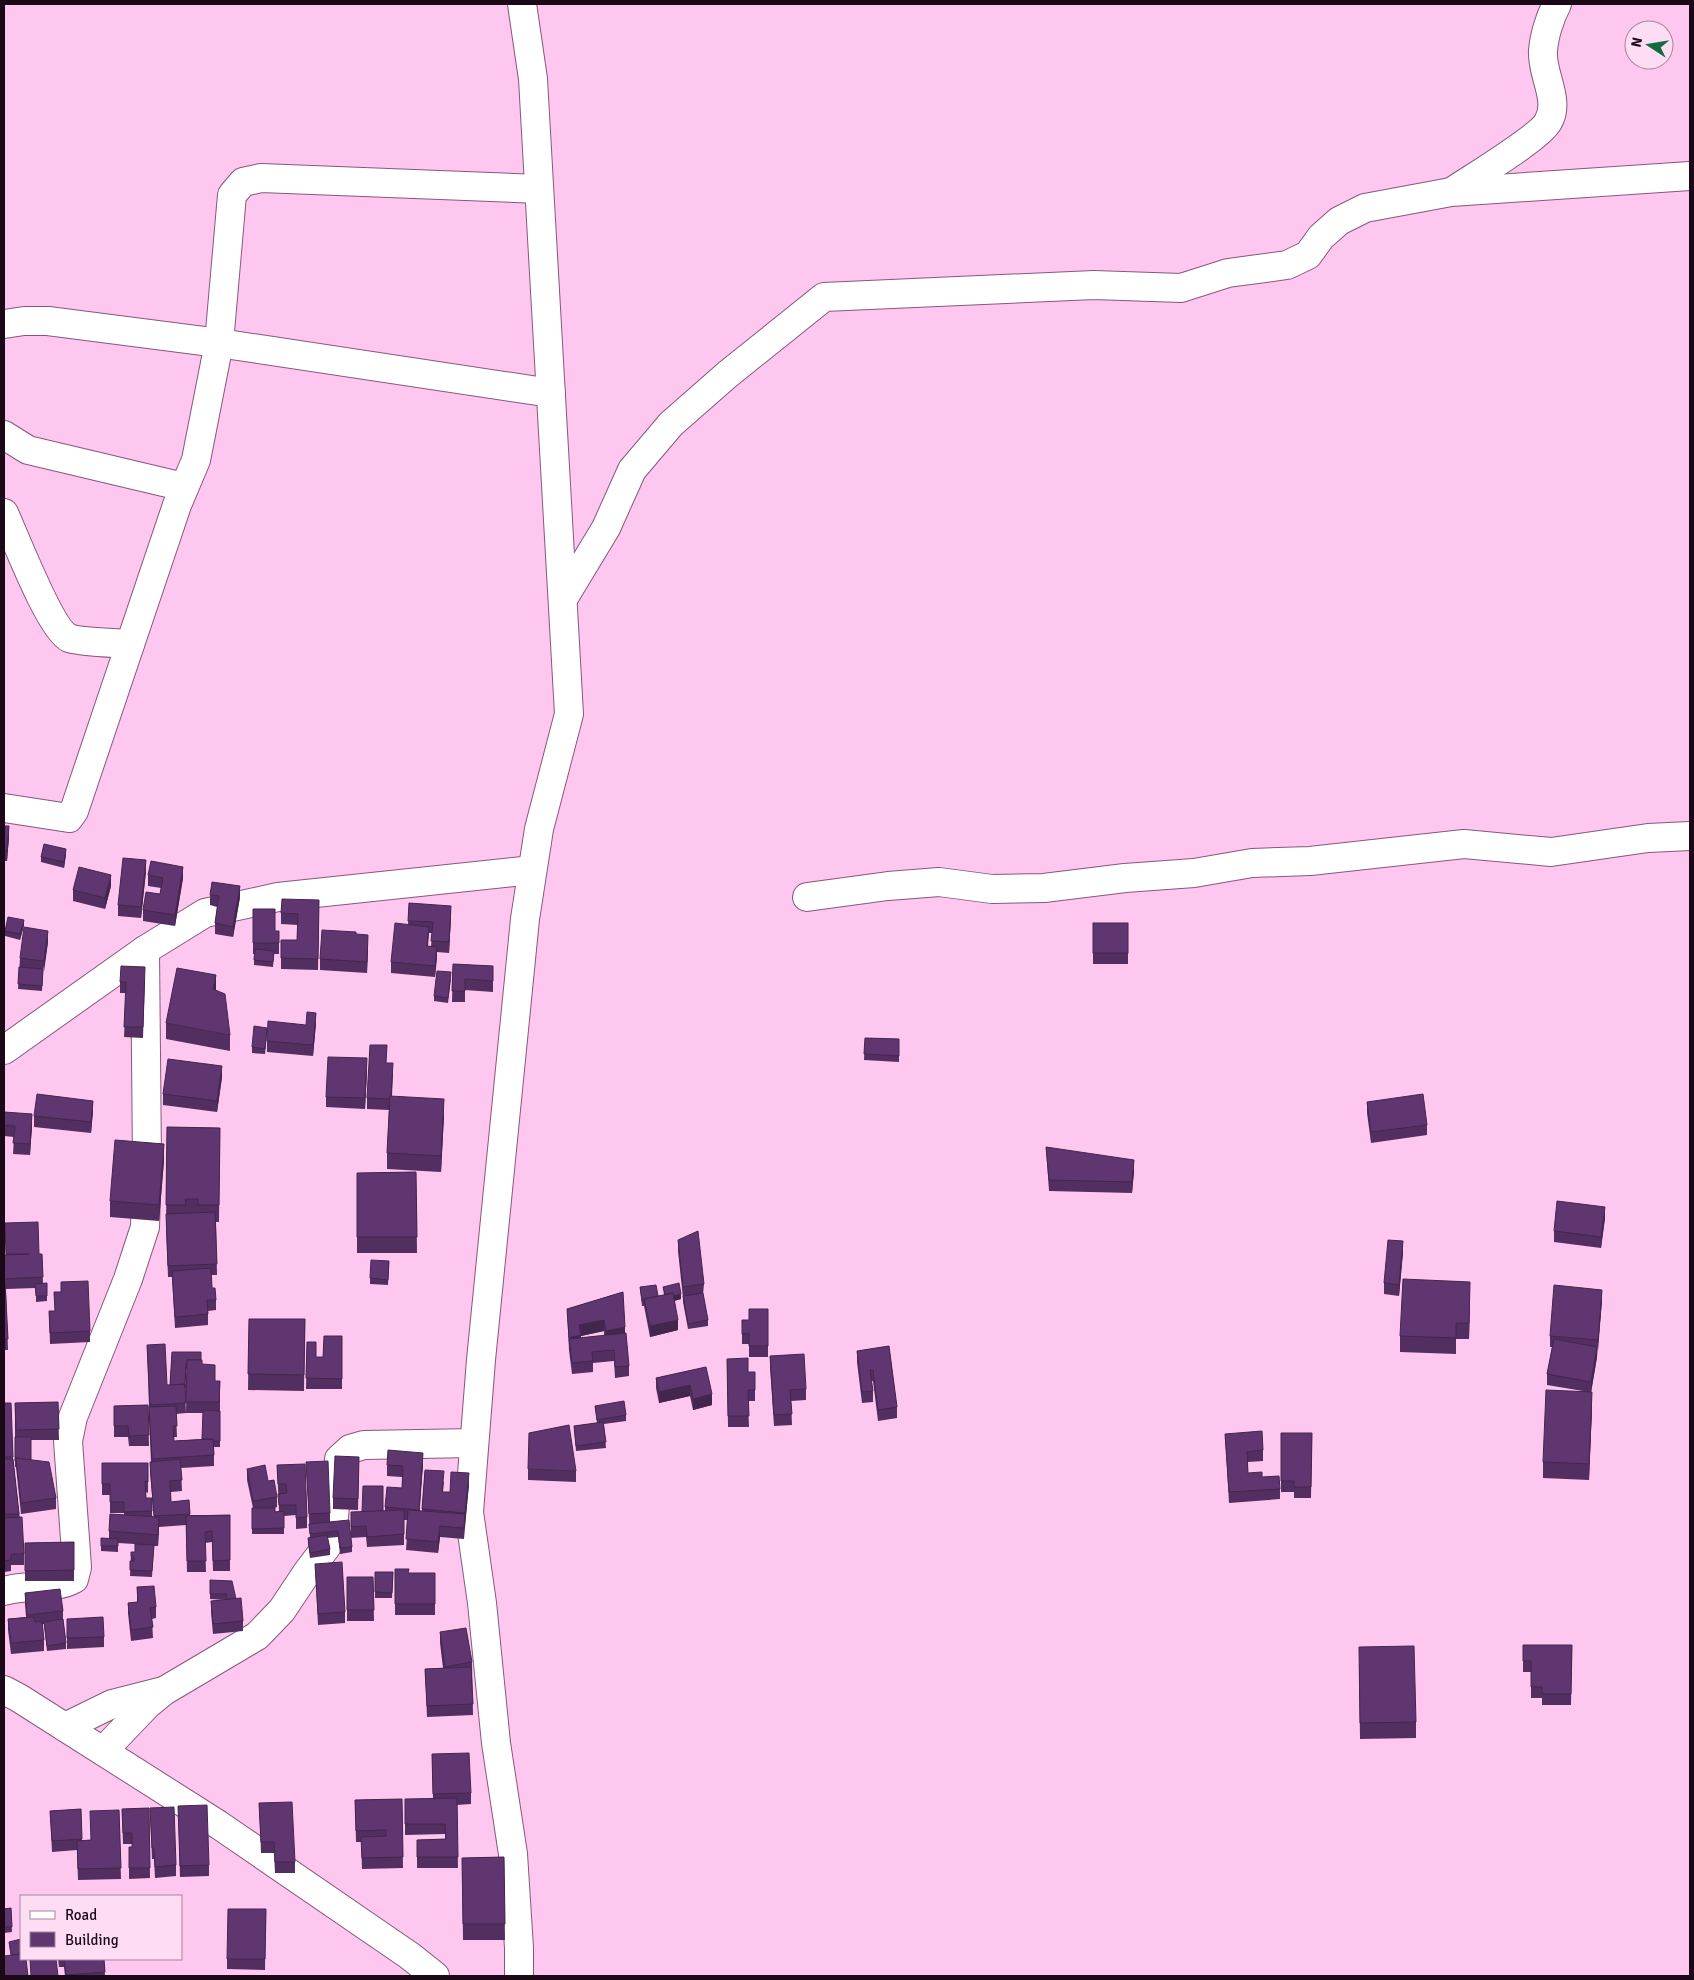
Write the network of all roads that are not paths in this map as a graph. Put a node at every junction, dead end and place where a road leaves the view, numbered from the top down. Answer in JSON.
{"nodes":[{"id":1,"x":522,"y":4,"type":"edge"},
{"id":2,"x":1557,"y":4,"type":"edge"},
{"id":3,"x":1690,"y":176,"type":"edge"},
{"id":4,"x":539,"y":189,"type":"junction"},
{"id":5,"x":1451,"y":192,"type":"junction"},
{"id":6,"x":4,"y":324,"type":"edge"},
{"id":7,"x":219,"y":343,"type":"junction"},
{"id":8,"x":551,"y":393,"type":"junction"},
{"id":9,"x":4,"y":435,"type":"edge"},
{"id":10,"x":184,"y":487,"type":"junction"},
{"id":11,"x":4,"y":513,"type":"edge"},
{"id":12,"x":563,"y":599,"type":"junction"},
{"id":13,"x":130,"y":644,"type":"junction"},
{"id":14,"x":4,"y":808,"type":"edge"},
{"id":15,"x":1690,"y":836,"type":"edge"},
{"id":16,"x":532,"y":870,"type":"junction"},
{"id":17,"x":807,"y":897,"type":"dead end"},
{"id":18,"x":145,"y":950,"type":"junction"},
{"id":19,"x":4,"y":1050,"type":"edge"},
{"id":20,"x":474,"y":1443,"type":"junction"},
{"id":21,"x":4,"y":1591,"type":"edge"},
{"id":22,"x":4,"y":1690,"type":"edge"},
{"id":23,"x":164,"y":1690,"type":"junction"},
{"id":24,"x":65,"y":1727,"type":"junction"},
{"id":25,"x":104,"y":1751,"type":"junction"},
{"id":26,"x":519,"y":1948,"type":"junction"},
{"id":27,"x":434,"y":1976,"type":"edge"},
{"id":28,"x":519,"y":1976,"type":"edge"},
{"id":29,"x":539,"y":1976,"type":"edge"}],
"edges":[{"from":1,"to":4,"type":"street"},
{"from":2,"to":5,"type":"street"},
{"from":3,"to":5,"type":"street"},
{"from":4,"to":7,"type":"street"},
{"from":4,"to":8,"type":"street"},
{"from":5,"to":12,"type":"street"},
{"from":6,"to":7,"type":"street"},
{"from":7,"to":8,"type":"street"},
{"from":7,"to":10,"type":"street"},
{"from":8,"to":12,"type":"street"},
{"from":9,"to":10,"type":"street"},
{"from":10,"to":13,"type":"street"},
{"from":11,"to":13,"type":"street"},
{"from":12,"to":16,"type":"street"},
{"from":13,"to":14,"type":"street"},
{"from":15,"to":17,"type":"street"},
{"from":16,"to":18,"type":"street"},
{"from":16,"to":20,"type":"street"},
{"from":18,"to":19,"type":"street"},
{"from":18,"to":21,"type":"street"},
{"from":20,"to":23,"type":"street"},
{"from":20,"to":26,"type":"street"},
{"from":22,"to":24,"type":"street"},
{"from":23,"to":24,"type":"street"},
{"from":23,"to":25,"type":"street"},
{"from":24,"to":25,"type":"street"},
{"from":25,"to":27,"type":"street"},
{"from":26,"to":28,"type":"street"},
{"from":26,"to":29,"type":"street"}]}
